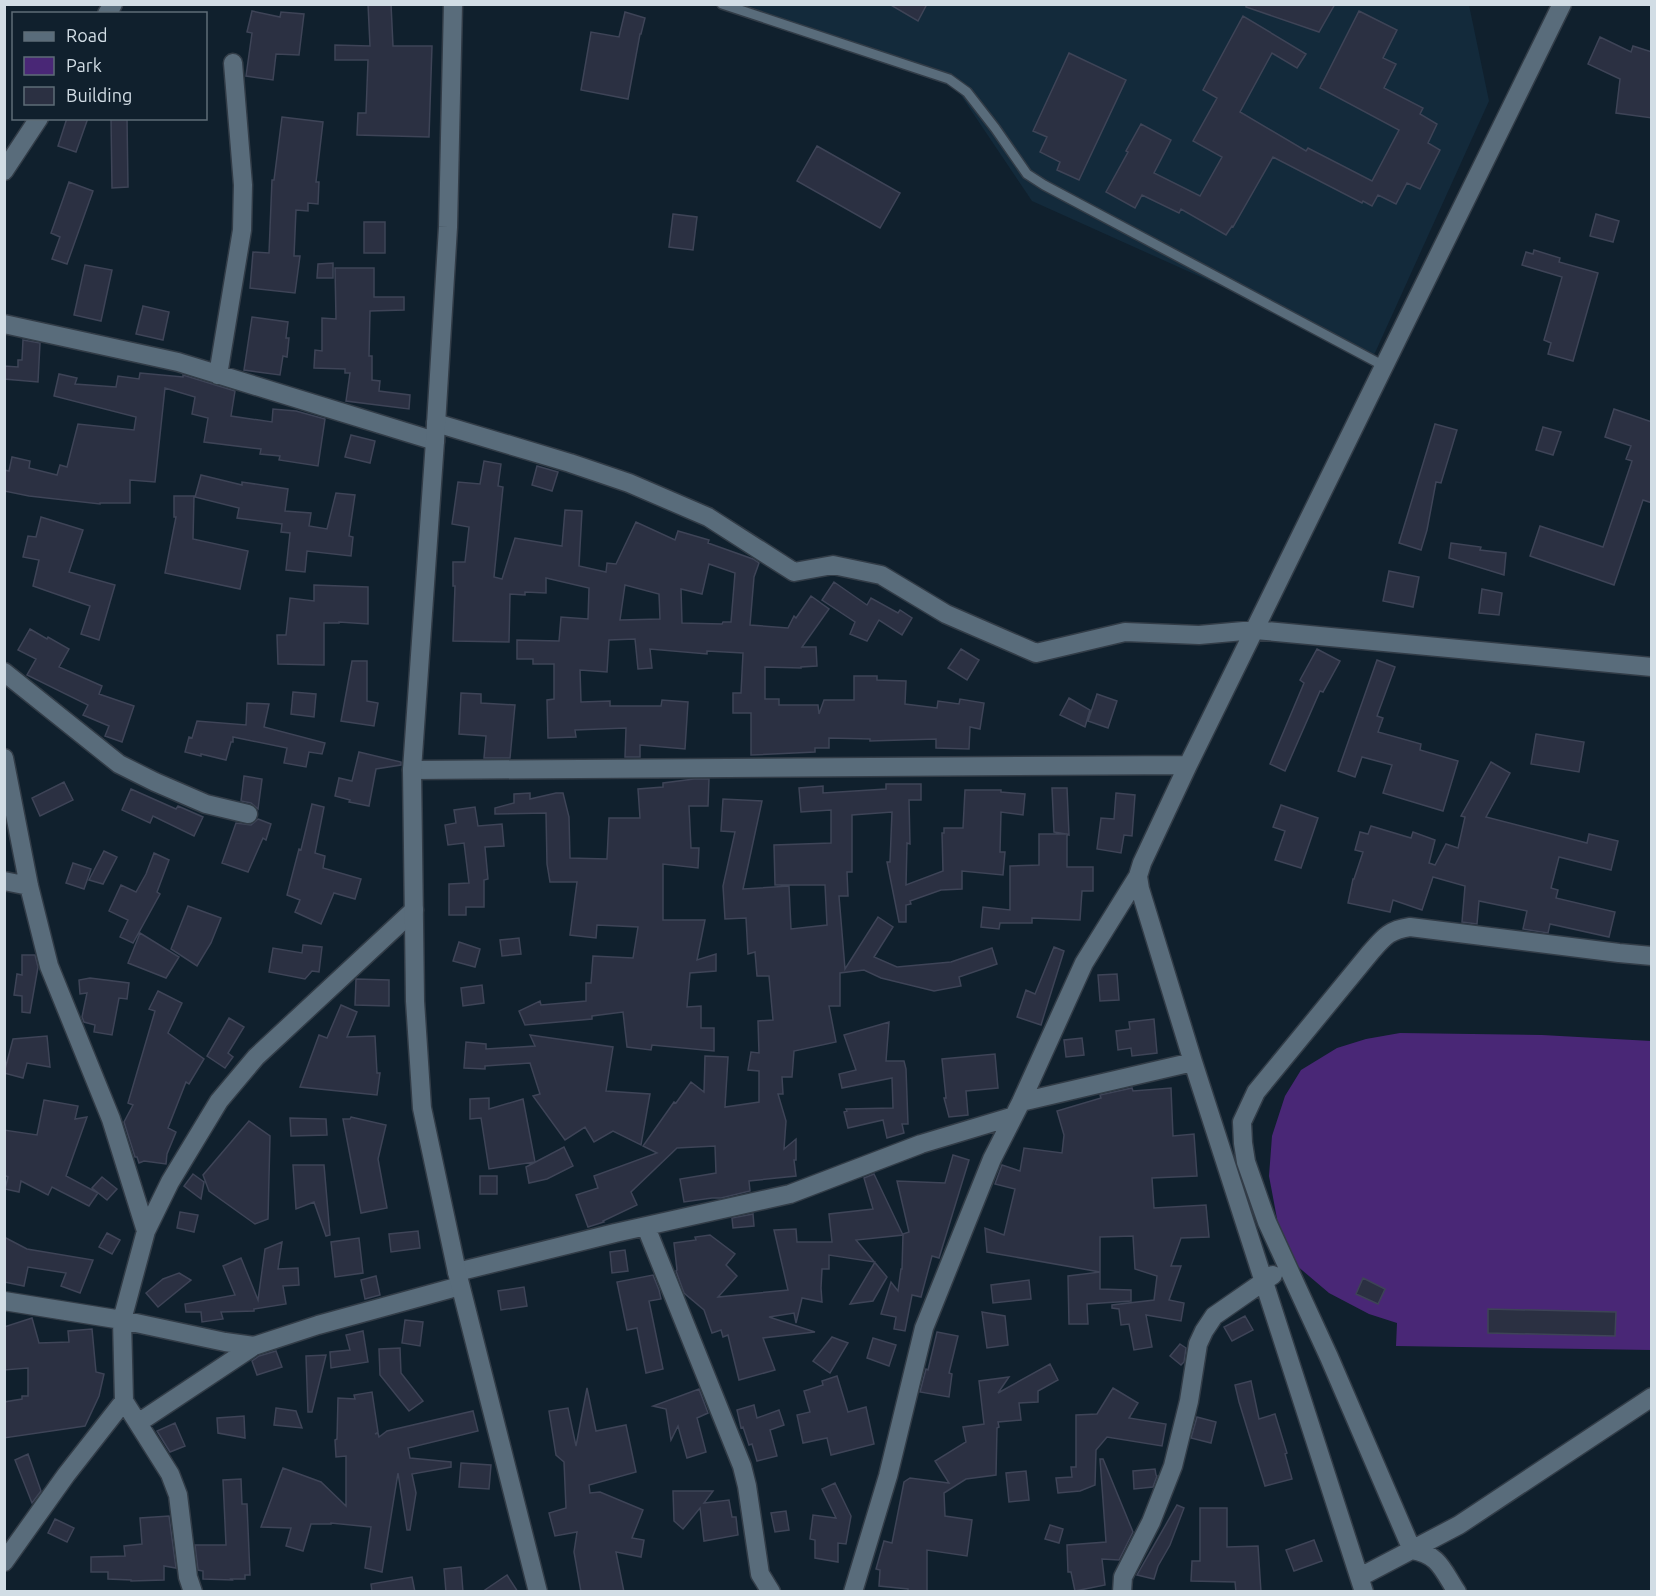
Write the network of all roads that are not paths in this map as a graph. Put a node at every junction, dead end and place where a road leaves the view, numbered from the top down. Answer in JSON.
{"nodes":[{"id":1,"x":453,"y":4,"type":"edge"},
{"id":2,"x":722,"y":4,"type":"edge"},
{"id":3,"x":1562,"y":4,"type":"edge"},
{"id":4,"x":233,"y":63,"type":"dead end"},
{"id":5,"x":38,"y":120,"type":"edge"},
{"id":6,"x":4,"y":171,"type":"edge"},
{"id":7,"x":4,"y":324,"type":"edge"},
{"id":8,"x":1384,"y":366,"type":"junction"},
{"id":9,"x":218,"y":375,"type":"junction"},
{"id":10,"x":436,"y":432,"type":"junction"},
{"id":11,"x":1255,"y":630,"type":"junction"},
{"id":12,"x":1652,"y":667,"type":"edge"},
{"id":13,"x":4,"y":672,"type":"edge"},
{"id":14,"x":4,"y":758,"type":"edge"},
{"id":15,"x":1188,"y":765,"type":"junction"},
{"id":16,"x":412,"y":770,"type":"junction"},
{"id":17,"x":248,"y":814,"type":"dead end"},
{"id":18,"x":1138,"y":876,"type":"junction"},
{"id":19,"x":4,"y":881,"type":"edge"},
{"id":20,"x":29,"y":886,"type":"junction"},
{"id":21,"x":414,"y":910,"type":"junction"},
{"id":22,"x":1652,"y":956,"type":"edge"},
{"id":23,"x":1193,"y":1062,"type":"junction"},
{"id":24,"x":1017,"y":1109,"type":"junction"},
{"id":25,"x":646,"y":1227,"type":"junction"},
{"id":26,"x":146,"y":1231,"type":"junction"},
{"id":27,"x":1287,"y":1266,"type":"junction"},
{"id":28,"x":458,"y":1279,"type":"junction"},
{"id":29,"x":1264,"y":1280,"type":"junction"},
{"id":30,"x":4,"y":1301,"type":"edge"},
{"id":31,"x":122,"y":1320,"type":"junction"},
{"id":32,"x":254,"y":1346,"type":"junction"},
{"id":33,"x":1652,"y":1397,"type":"edge"},
{"id":34,"x":124,"y":1401,"type":"junction"},
{"id":35,"x":138,"y":1423,"type":"junction"},
{"id":36,"x":1412,"y":1550,"type":"junction"},
{"id":37,"x":4,"y":1562,"type":"edge"},
{"id":38,"x":1362,"y":1584,"type":"edge"},
{"id":39,"x":193,"y":1592,"type":"edge"},
{"id":40,"x":538,"y":1592,"type":"edge"},
{"id":41,"x":771,"y":1592,"type":"edge"},
{"id":42,"x":852,"y":1592,"type":"edge"},
{"id":43,"x":1122,"y":1592,"type":"edge"},
{"id":44,"x":1457,"y":1592,"type":"edge"}],
"edges":[{"from":1,"to":10,"type":"street"},
{"from":2,"to":8,"type":"lane"},
{"from":3,"to":8,"type":"street"},
{"from":4,"to":9,"type":"street"},
{"from":5,"to":6,"type":"street"},
{"from":7,"to":9,"type":"street"},
{"from":8,"to":11,"type":"street"},
{"from":9,"to":10,"type":"street"},
{"from":10,"to":11,"type":"street"},
{"from":10,"to":16,"type":"street"},
{"from":11,"to":12,"type":"street"},
{"from":11,"to":15,"type":"street"},
{"from":13,"to":17,"type":"street"},
{"from":14,"to":20,"type":"street"},
{"from":15,"to":16,"type":"street"},
{"from":15,"to":18,"type":"street"},
{"from":16,"to":21,"type":"street"},
{"from":18,"to":23,"type":"street"},
{"from":18,"to":24,"type":"street"},
{"from":19,"to":20,"type":"street"},
{"from":20,"to":26,"type":"street"},
{"from":21,"to":26,"type":"street"},
{"from":21,"to":28,"type":"street"},
{"from":22,"to":27,"type":"street"},
{"from":23,"to":24,"type":"street"},
{"from":23,"to":29,"type":"street"},
{"from":24,"to":25,"type":"street"},
{"from":24,"to":42,"type":"street"},
{"from":25,"to":28,"type":"street"},
{"from":25,"to":41,"type":"street"},
{"from":26,"to":31,"type":"street"},
{"from":27,"to":29,"type":"street"},
{"from":27,"to":36,"type":"street"},
{"from":28,"to":32,"type":"street"},
{"from":28,"to":40,"type":"street"},
{"from":29,"to":38,"type":"street"},
{"from":29,"to":43,"type":"street"},
{"from":30,"to":31,"type":"street"},
{"from":31,"to":32,"type":"street"},
{"from":31,"to":34,"type":"street"},
{"from":32,"to":35,"type":"street"},
{"from":33,"to":36,"type":"street"},
{"from":34,"to":35,"type":"street"},
{"from":34,"to":37,"type":"street"},
{"from":35,"to":39,"type":"street"},
{"from":36,"to":38,"type":"street"},
{"from":36,"to":44,"type":"street"}]}
